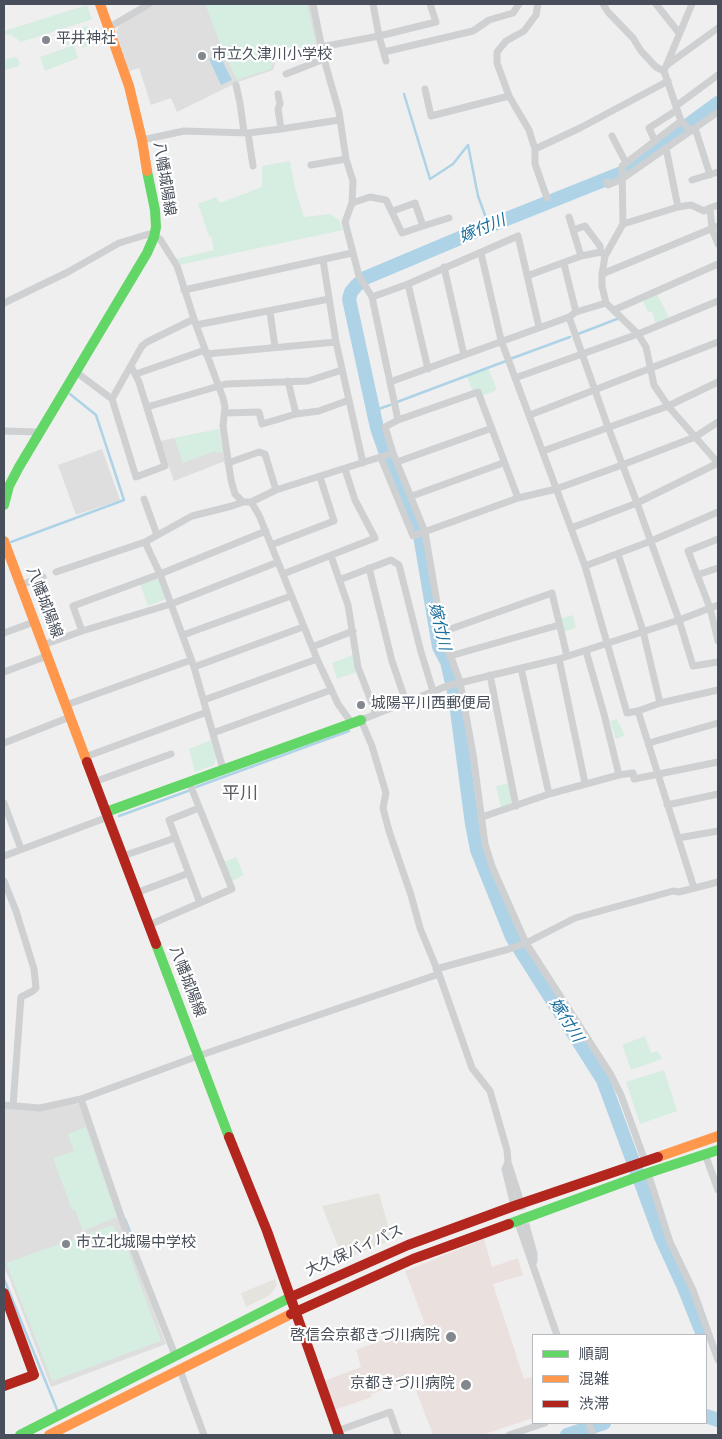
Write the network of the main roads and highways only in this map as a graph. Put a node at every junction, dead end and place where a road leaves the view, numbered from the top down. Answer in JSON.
{"nodes":[{"id":1,"x":100,"y":4,"type":"edge"},
{"id":2,"x":4,"y":505,"type":"edge"},
{"id":3,"x":4,"y":541,"type":"edge"},
{"id":4,"x":8,"y":564,"type":"edge"},
{"id":5,"x":356,"y":721,"type":"road end"},
{"id":6,"x":107,"y":815,"type":"junction"},
{"id":7,"x":718,"y":1136,"type":"edge"},
{"id":8,"x":718,"y":1150,"type":"edge"},
{"id":9,"x":4,"y":1292,"type":"edge"},
{"id":10,"x":290,"y":1297,"type":"junction"},
{"id":11,"x":295,"y":1312,"type":"junction"},
{"id":12,"x":4,"y":1386,"type":"edge"},
{"id":13,"x":67,"y":1431,"type":"edge"},
{"id":14,"x":338,"y":1433,"type":"edge"},
{"id":15,"x":20,"y":1435,"type":"edge"},
{"id":16,"x":49,"y":1435,"type":"edge"}],
"edges":[{"from":1,"to":2,"type":"main road","name":"八幡城陽線"},
{"from":3,"to":4,"type":"main road","name":"八幡城陽線"},
{"from":4,"to":6,"type":"main road","name":"八幡城陽線"},
{"from":5,"to":6,"type":"main road"},
{"from":6,"to":10,"type":"main road","name":"八幡城陽線"},
{"from":7,"to":10,"type":"main road","name":"大久保バイパス"},
{"from":8,"to":11,"type":"main road","name":"大久保バイパス"},
{"from":9,"to":12,"type":"main road"},
{"from":10,"to":11,"type":"main road","name":"八幡城陽線"},
{"from":10,"to":15,"type":"main road","name":"大久保バイパス"},
{"from":11,"to":13,"type":"main road","name":"大久保バイパス"},
{"from":11,"to":14,"type":"main road","name":"八幡城陽線"},
{"from":13,"to":16,"type":"main road","name":"大久保バイパス"}]}
